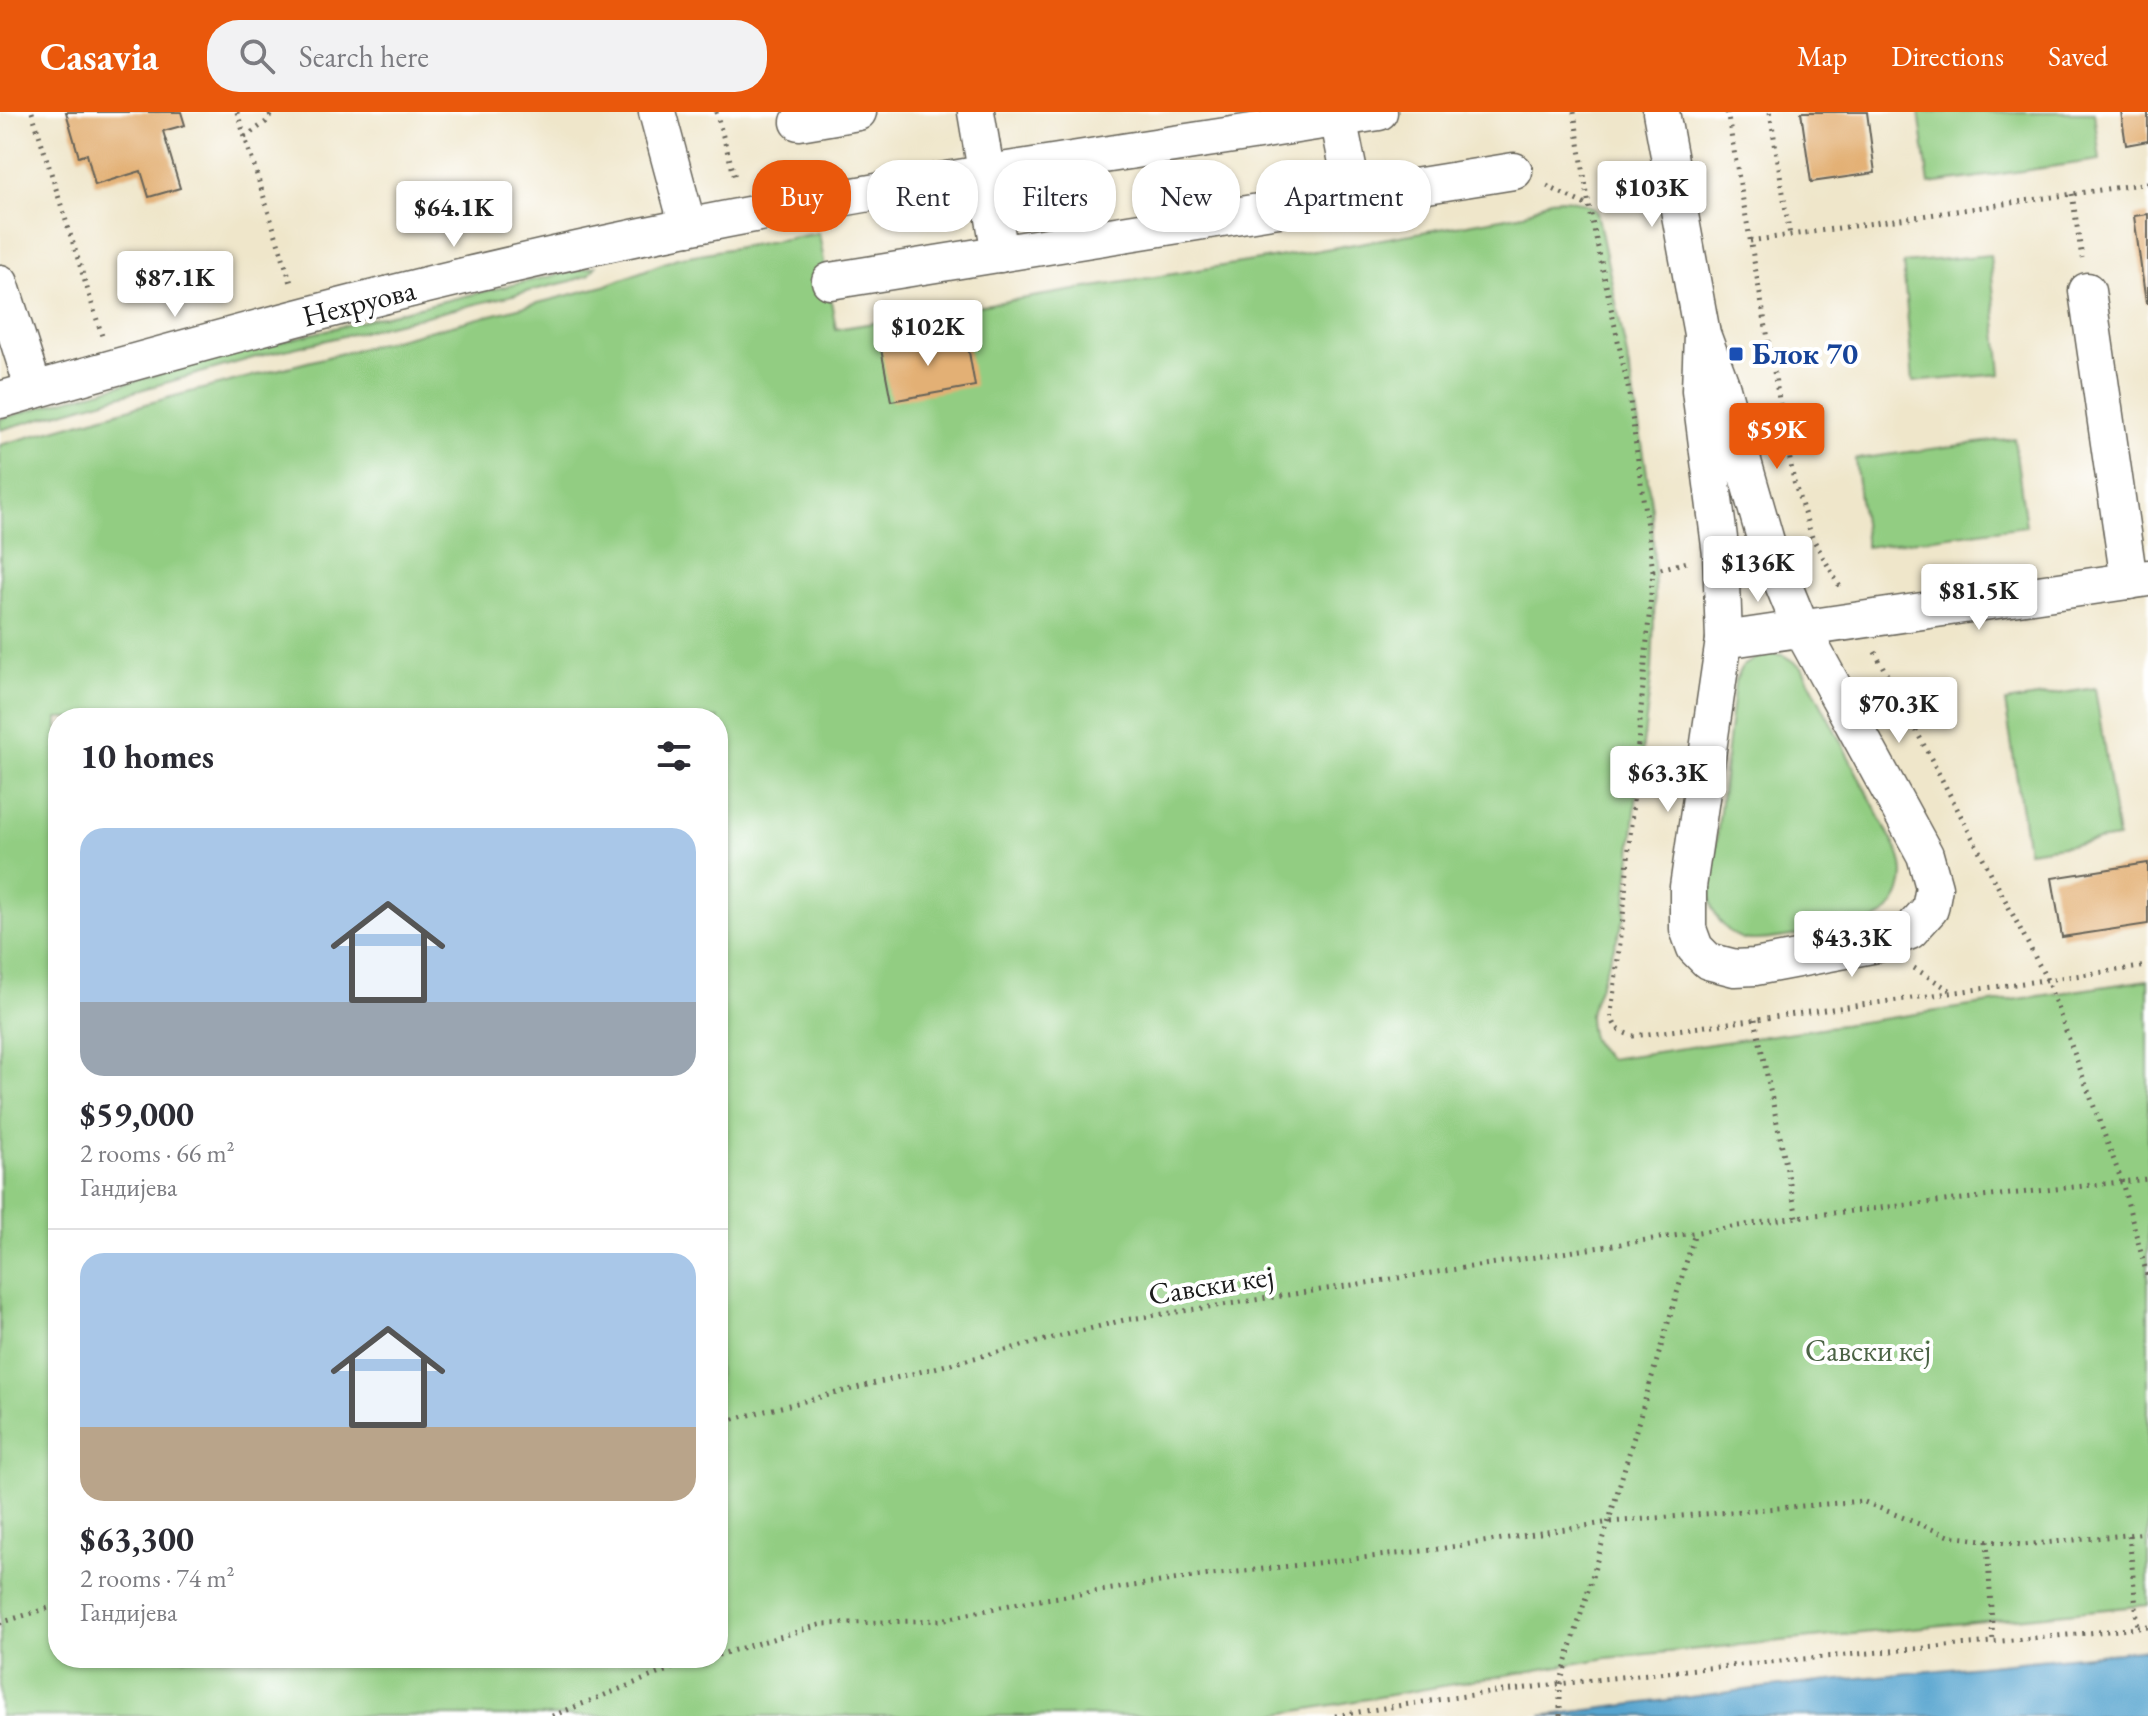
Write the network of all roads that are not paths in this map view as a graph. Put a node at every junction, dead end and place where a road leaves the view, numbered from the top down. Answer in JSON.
{"nodes":[{"id":1,"x":657,"y":112,"type":"edge"},
{"id":2,"x":858,"y":112,"type":"edge"},
{"id":3,"x":976,"y":112,"type":"edge"},
{"id":4,"x":1379,"y":112,"type":"edge"},
{"id":5,"x":1661,"y":112,"type":"edge"},
{"id":6,"x":1338,"y":115,"type":"edge"},
{"id":7,"x":799,"y":122,"type":"dead end"},
{"id":8,"x":1347,"y":160,"type":"edge"},
{"id":9,"x":1514,"y":171,"type":"road end"},
{"id":10,"x":986,"y":174,"type":"junction"},
{"id":11,"x":1431,"y":185,"type":"edge"},
{"id":12,"x":1256,"y":214,"type":"edge"},
{"id":13,"x":688,"y":227,"type":"junction"},
{"id":14,"x":1000,"y":254,"type":"junction"},
{"id":15,"x":830,"y":281,"type":"dead end"},
{"id":16,"x":0,"y":283,"type":"edge"},
{"id":17,"x":2087,"y":291,"type":"road end"},
{"id":18,"x":1702,"y":334,"type":"junction"},
{"id":19,"x":17,"y":395,"type":"edge"},
{"id":20,"x":2138,"y":579,"type":"edge"},
{"id":21,"x":1801,"y":628,"type":"junction"},
{"id":22,"x":1724,"y":640,"type":"junction"}],
"edges":[{"from":1,"to":13,"type":"street"},
{"from":2,"to":7,"type":"street"},
{"from":3,"to":10,"type":"street"},
{"from":4,"to":6,"type":"street","name":"Нехруова"},
{"from":5,"to":18,"type":"street"},
{"from":6,"to":8,"type":"street"},
{"from":6,"to":10,"type":"street","name":"Нехруова"},
{"from":9,"to":11,"type":"street"},
{"from":10,"to":13,"type":"street","name":"Нехруова"},
{"from":10,"to":14,"type":"street"},
{"from":12,"to":14,"type":"street"},
{"from":13,"to":19,"type":"street","name":"Нехруова"},
{"from":14,"to":15,"type":"street"},
{"from":16,"to":19,"type":"street","name":"Нехруова"},
{"from":17,"to":20,"type":"street"},
{"from":18,"to":21,"type":"street"},
{"from":18,"to":22,"type":"street"},
{"from":20,"to":21,"type":"street"},
{"from":21,"to":22,"type":"street"},
{"from":21,"to":22,"type":"street"}]}
